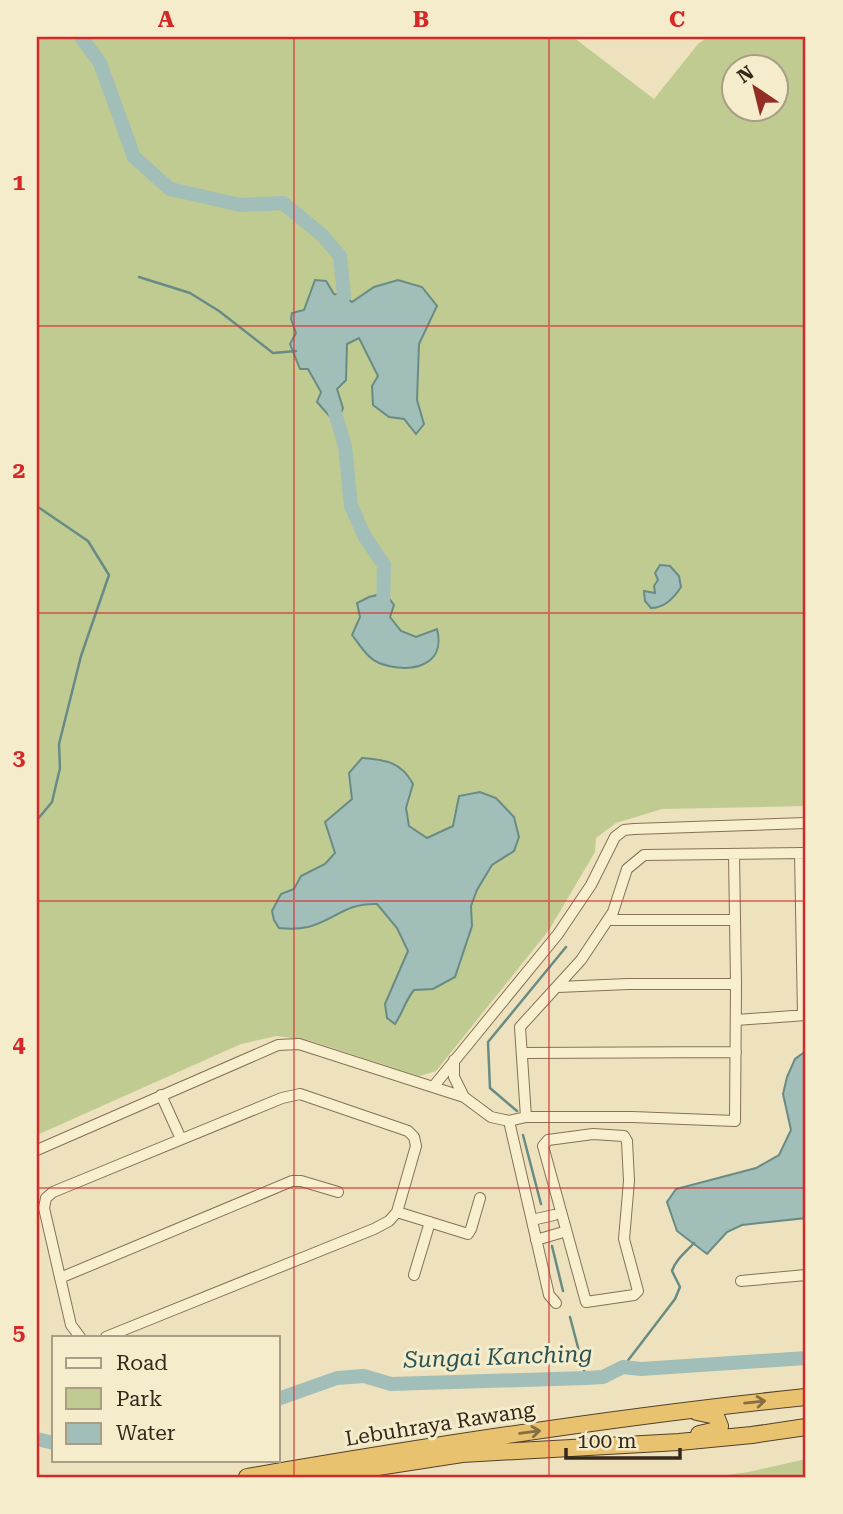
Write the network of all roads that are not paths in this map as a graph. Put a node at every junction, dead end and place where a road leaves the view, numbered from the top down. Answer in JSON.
{"nodes":[{"id":1,"x":806,"y":823,"type":"edge"},
{"id":2,"x":803,"y":853,"type":"edge"},
{"id":3,"x":734,"y":854,"type":"junction"},
{"id":4,"x":608,"y":919,"type":"junction"},
{"id":5,"x":735,"y":920,"type":"junction"},
{"id":6,"x":736,"y":984,"type":"junction"},
{"id":7,"x":558,"y":987,"type":"junction"},
{"id":8,"x":805,"y":1015,"type":"edge"},
{"id":9,"x":736,"y":1020,"type":"junction"},
{"id":10,"x":736,"y":1052,"type":"junction"},
{"id":11,"x":522,"y":1053,"type":"junction"},
{"id":12,"x":454,"y":1060,"type":"junction"},
{"id":13,"x":433,"y":1087,"type":"junction"},
{"id":14,"x":161,"y":1095,"type":"junction"},
{"id":15,"x":464,"y":1097,"type":"junction"},
{"id":16,"x":526,"y":1117,"type":"junction"},
{"id":17,"x":509,"y":1121,"type":"junction"},
{"id":18,"x":181,"y":1139,"type":"junction"},
{"id":19,"x":37,"y":1150,"type":"edge"},
{"id":20,"x":338,"y":1192,"type":"dead end"},
{"id":21,"x":480,"y":1198,"type":"dead end"},
{"id":22,"x":397,"y":1212,"type":"junction"},
{"id":23,"x":532,"y":1220,"type":"junction"},
{"id":24,"x":430,"y":1223,"type":"junction"},
{"id":25,"x":536,"y":1240,"type":"junction"},
{"id":26,"x":414,"y":1275,"type":"dead end"},
{"id":27,"x":806,"y":1275,"type":"edge"},
{"id":28,"x":60,"y":1278,"type":"junction"},
{"id":29,"x":741,"y":1281,"type":"dead end"},
{"id":30,"x":584,"y":1301,"type":"joint"},
{"id":31,"x":556,"y":1303,"type":"dead end"},
{"id":32,"x":79,"y":1336,"type":"edge"},
{"id":33,"x":109,"y":1336,"type":"edge"},
{"id":34,"x":806,"y":1397,"type":"edge"},
{"id":35,"x":684,"y":1410,"type":"junction"},
{"id":36,"x":806,"y":1427,"type":"edge"},
{"id":37,"x":679,"y":1442,"type":"junction"},
{"id":38,"x":247,"y":1477,"type":"edge"},
{"id":39,"x":313,"y":1477,"type":"edge"}],
"edges":[{"from":1,"to":12,"type":"street"},
{"from":2,"to":3,"type":"street"},
{"from":2,"to":8,"type":"street"},
{"from":3,"to":4,"type":"street"},
{"from":3,"to":5,"type":"street"},
{"from":4,"to":5,"type":"street"},
{"from":4,"to":7,"type":"street"},
{"from":5,"to":6,"type":"street"},
{"from":6,"to":7,"type":"street"},
{"from":6,"to":9,"type":"street"},
{"from":7,"to":11,"type":"street"},
{"from":8,"to":9,"type":"street"},
{"from":9,"to":10,"type":"street"},
{"from":10,"to":11,"type":"street"},
{"from":10,"to":16,"type":"street"},
{"from":11,"to":16,"type":"street"},
{"from":12,"to":13,"type":"street"},
{"from":12,"to":15,"type":"street"},
{"from":13,"to":14,"type":"street"},
{"from":13,"to":15,"type":"street"},
{"from":14,"to":18,"type":"street"},
{"from":14,"to":19,"type":"street"},
{"from":15,"to":17,"type":"street"},
{"from":16,"to":17,"type":"street"},
{"from":17,"to":23,"type":"street"},
{"from":18,"to":22,"type":"street"},
{"from":18,"to":28,"type":"street"},
{"from":20,"to":28,"type":"street"},
{"from":21,"to":24,"type":"street"},
{"from":22,"to":24,"type":"street"},
{"from":22,"to":33,"type":"street"},
{"from":23,"to":25,"type":"street"},
{"from":23,"to":25,"type":"street"},
{"from":24,"to":26,"type":"street"},
{"from":25,"to":31,"type":"street"},
{"from":27,"to":29,"type":"street"},
{"from":28,"to":32,"type":"street"},
{"from":30,"to":30,"type":"street"},
{"from":35,"to":34,"type":"highway","name":"Lebuhraya Rawang","one_way":true},
{"from":35,"to":37,"type":"highway"},
{"from":38,"to":35,"type":"highway","name":"Lebuhraya Rawang","one_way":true},
{"from":36,"to":37,"type":"highway","name":"Lebuhraya Rawang"},
{"from":37,"to":39,"type":"highway","name":"Lebuhraya Rawang"}]}
